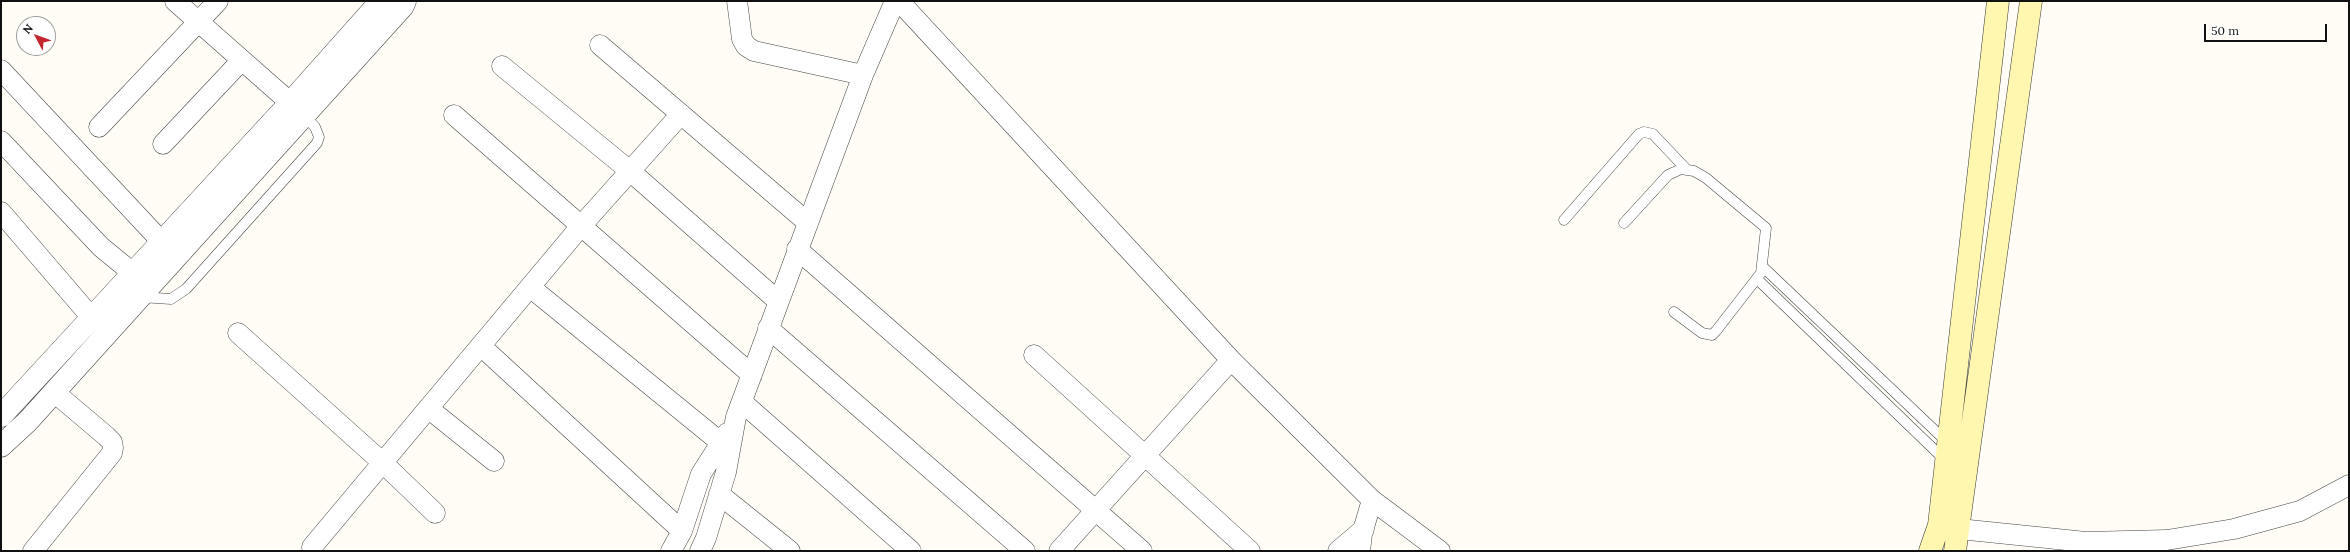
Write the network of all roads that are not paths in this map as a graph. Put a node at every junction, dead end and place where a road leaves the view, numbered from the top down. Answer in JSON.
{"nodes":[{"id":1,"x":175,"y":1,"type":"edge"},
{"id":2,"x":218,"y":1,"type":"edge"},
{"id":3,"x":380,"y":1,"type":"edge"},
{"id":4,"x":405,"y":1,"type":"edge"},
{"id":5,"x":737,"y":1,"type":"edge"},
{"id":6,"x":895,"y":1,"type":"edge"},
{"id":7,"x":899,"y":1,"type":"edge"},
{"id":8,"x":1998,"y":1,"type":"edge"},
{"id":9,"x":2031,"y":1,"type":"edge"},
{"id":10,"x":199,"y":22,"type":"junction"},
{"id":11,"x":600,"y":46,"type":"dead end"},
{"id":12,"x":242,"y":60,"type":"junction"},
{"id":13,"x":502,"y":66,"type":"dead end"},
{"id":14,"x":1,"y":70,"type":"edge"},
{"id":15,"x":863,"y":75,"type":"junction"},
{"id":16,"x":298,"y":109,"type":"junction"},
{"id":17,"x":680,"y":114,"type":"junction"},
{"id":18,"x":454,"y":115,"type":"dead end"},
{"id":19,"x":99,"y":127,"type":"dead end"},
{"id":20,"x":1,"y":142,"type":"edge"},
{"id":21,"x":163,"y":144,"type":"dead end"},
{"id":22,"x":1687,"y":170,"type":"junction"},
{"id":23,"x":630,"y":171,"type":"junction"},
{"id":24,"x":1,"y":212,"type":"edge"},
{"id":25,"x":1564,"y":220,"type":"dead end"},
{"id":26,"x":807,"y":222,"type":"junction"},
{"id":27,"x":1624,"y":223,"type":"dead end"},
{"id":28,"x":582,"y":226,"type":"junction"},
{"id":29,"x":162,"y":242,"type":"junction"},
{"id":30,"x":797,"y":249,"type":"junction"},
{"id":31,"x":1763,"y":267,"type":"junction"},
{"id":32,"x":132,"y":273,"type":"junction"},
{"id":33,"x":1757,"y":279,"type":"junction"},
{"id":34,"x":530,"y":287,"type":"junction"},
{"id":35,"x":145,"y":292,"type":"junction"},
{"id":36,"x":778,"y":302,"type":"junction"},
{"id":37,"x":1674,"y":312,"type":"dead end"},
{"id":38,"x":92,"y":318,"type":"junction"},
{"id":39,"x":768,"y":328,"type":"junction"},
{"id":40,"x":238,"y":333,"type":"dead end"},
{"id":41,"x":481,"y":346,"type":"junction"},
{"id":42,"x":1034,"y":355,"type":"dead end"},
{"id":43,"x":1231,"y":360,"type":"junction"},
{"id":44,"x":752,"y":375,"type":"junction"},
{"id":45,"x":54,"y":392,"type":"junction"},
{"id":46,"x":428,"y":408,"type":"junction"},
{"id":47,"x":739,"y":410,"type":"junction"},
{"id":48,"x":1,"y":416,"type":"edge"},
{"id":49,"x":1,"y":446,"type":"edge"},
{"id":50,"x":725,"y":447,"type":"junction"},
{"id":51,"x":1947,"y":452,"type":"junction"},
{"id":52,"x":1144,"y":456,"type":"junction"},
{"id":53,"x":494,"y":461,"type":"dead end"},
{"id":54,"x":383,"y":462,"type":"junction"},
{"id":55,"x":2349,"y":485,"type":"edge"},
{"id":56,"x":719,"y":494,"type":"junction"},
{"id":57,"x":1372,"y":500,"type":"junction"},
{"id":58,"x":1096,"y":511,"type":"junction"},
{"id":59,"x":435,"y":513,"type":"dead end"},
{"id":60,"x":1364,"y":528,"type":"junction"},
{"id":61,"x":1959,"y":529,"type":"junction"},
{"id":62,"x":682,"y":530,"type":"junction"},
{"id":63,"x":312,"y":547,"type":"dead end"},
{"id":64,"x":33,"y":551,"type":"edge"},
{"id":65,"x":671,"y":551,"type":"edge"},
{"id":66,"x":700,"y":551,"type":"edge"},
{"id":67,"x":790,"y":551,"type":"edge"},
{"id":68,"x":911,"y":551,"type":"edge"},
{"id":69,"x":1025,"y":551,"type":"edge"},
{"id":70,"x":1059,"y":551,"type":"edge"},
{"id":71,"x":1142,"y":551,"type":"edge"},
{"id":72,"x":1250,"y":551,"type":"edge"},
{"id":73,"x":1338,"y":551,"type":"edge"},
{"id":74,"x":1360,"y":551,"type":"edge"},
{"id":75,"x":1440,"y":551,"type":"edge"},
{"id":76,"x":1930,"y":551,"type":"edge"},
{"id":77,"x":1954,"y":551,"type":"edge"}],
"edges":[{"from":1,"to":10,"type":"street"},
{"from":2,"to":10,"type":"street"},
{"from":3,"to":16,"type":"street"},
{"from":4,"to":16,"type":"street"},
{"from":5,"to":15,"type":"street"},
{"from":6,"to":15,"type":"street"},
{"from":7,"to":43,"type":"street"},
{"from":8,"to":51,"type":"main road"},
{"from":9,"to":61,"type":"main road"},
{"from":10,"to":12,"type":"street"},
{"from":10,"to":19,"type":"street"},
{"from":11,"to":17,"type":"street"},
{"from":12,"to":16,"type":"street"},
{"from":12,"to":21,"type":"street"},
{"from":13,"to":23,"type":"street"},
{"from":14,"to":29,"type":"street"},
{"from":15,"to":26,"type":"street"},
{"from":16,"to":29,"type":"street"},
{"from":16,"to":35,"type":"street"},
{"from":16,"to":35,"type":"lane"},
{"from":17,"to":23,"type":"street"},
{"from":17,"to":26,"type":"street"},
{"from":18,"to":28,"type":"street"},
{"from":20,"to":32,"type":"street"},
{"from":22,"to":25,"type":"lane"},
{"from":22,"to":27,"type":"lane"},
{"from":22,"to":31,"type":"lane"},
{"from":23,"to":28,"type":"street"},
{"from":23,"to":36,"type":"street"},
{"from":24,"to":38,"type":"street"},
{"from":26,"to":30,"type":"street"},
{"from":28,"to":34,"type":"street"},
{"from":28,"to":44,"type":"street"},
{"from":29,"to":32,"type":"street"},
{"from":30,"to":36,"type":"street"},
{"from":30,"to":58,"type":"street"},
{"from":31,"to":33,"type":"lane"},
{"from":31,"to":51,"type":"lane"},
{"from":32,"to":35,"type":"street"},
{"from":32,"to":38,"type":"street"},
{"from":33,"to":37,"type":"lane"},
{"from":33,"to":51,"type":"lane"},
{"from":34,"to":41,"type":"street"},
{"from":34,"to":50,"type":"street"},
{"from":35,"to":45,"type":"street"},
{"from":36,"to":39,"type":"street"},
{"from":38,"to":48,"type":"street"},
{"from":39,"to":44,"type":"street"},
{"from":39,"to":69,"type":"street"},
{"from":40,"to":54,"type":"street"},
{"from":41,"to":46,"type":"street"},
{"from":41,"to":62,"type":"street"},
{"from":42,"to":52,"type":"street"},
{"from":43,"to":52,"type":"street"},
{"from":43,"to":57,"type":"street"},
{"from":44,"to":47,"type":"street"},
{"from":45,"to":49,"type":"street"},
{"from":45,"to":64,"type":"street"},
{"from":46,"to":53,"type":"street"},
{"from":46,"to":54,"type":"street"},
{"from":47,"to":50,"type":"street"},
{"from":47,"to":68,"type":"street"},
{"from":50,"to":56,"type":"street"},
{"from":50,"to":62,"type":"street"},
{"from":51,"to":76,"type":"main road"},
{"from":52,"to":58,"type":"street"},
{"from":52,"to":72,"type":"street"},
{"from":54,"to":59,"type":"street"},
{"from":54,"to":63,"type":"street"},
{"from":55,"to":61,"type":"street"},
{"from":56,"to":66,"type":"street"},
{"from":56,"to":67,"type":"street"},
{"from":57,"to":60,"type":"street"},
{"from":57,"to":75,"type":"street"},
{"from":58,"to":70,"type":"street"},
{"from":58,"to":71,"type":"street"},
{"from":60,"to":73,"type":"street"},
{"from":60,"to":74,"type":"street"},
{"from":61,"to":77,"type":"main road"},
{"from":62,"to":65,"type":"street"}]}
